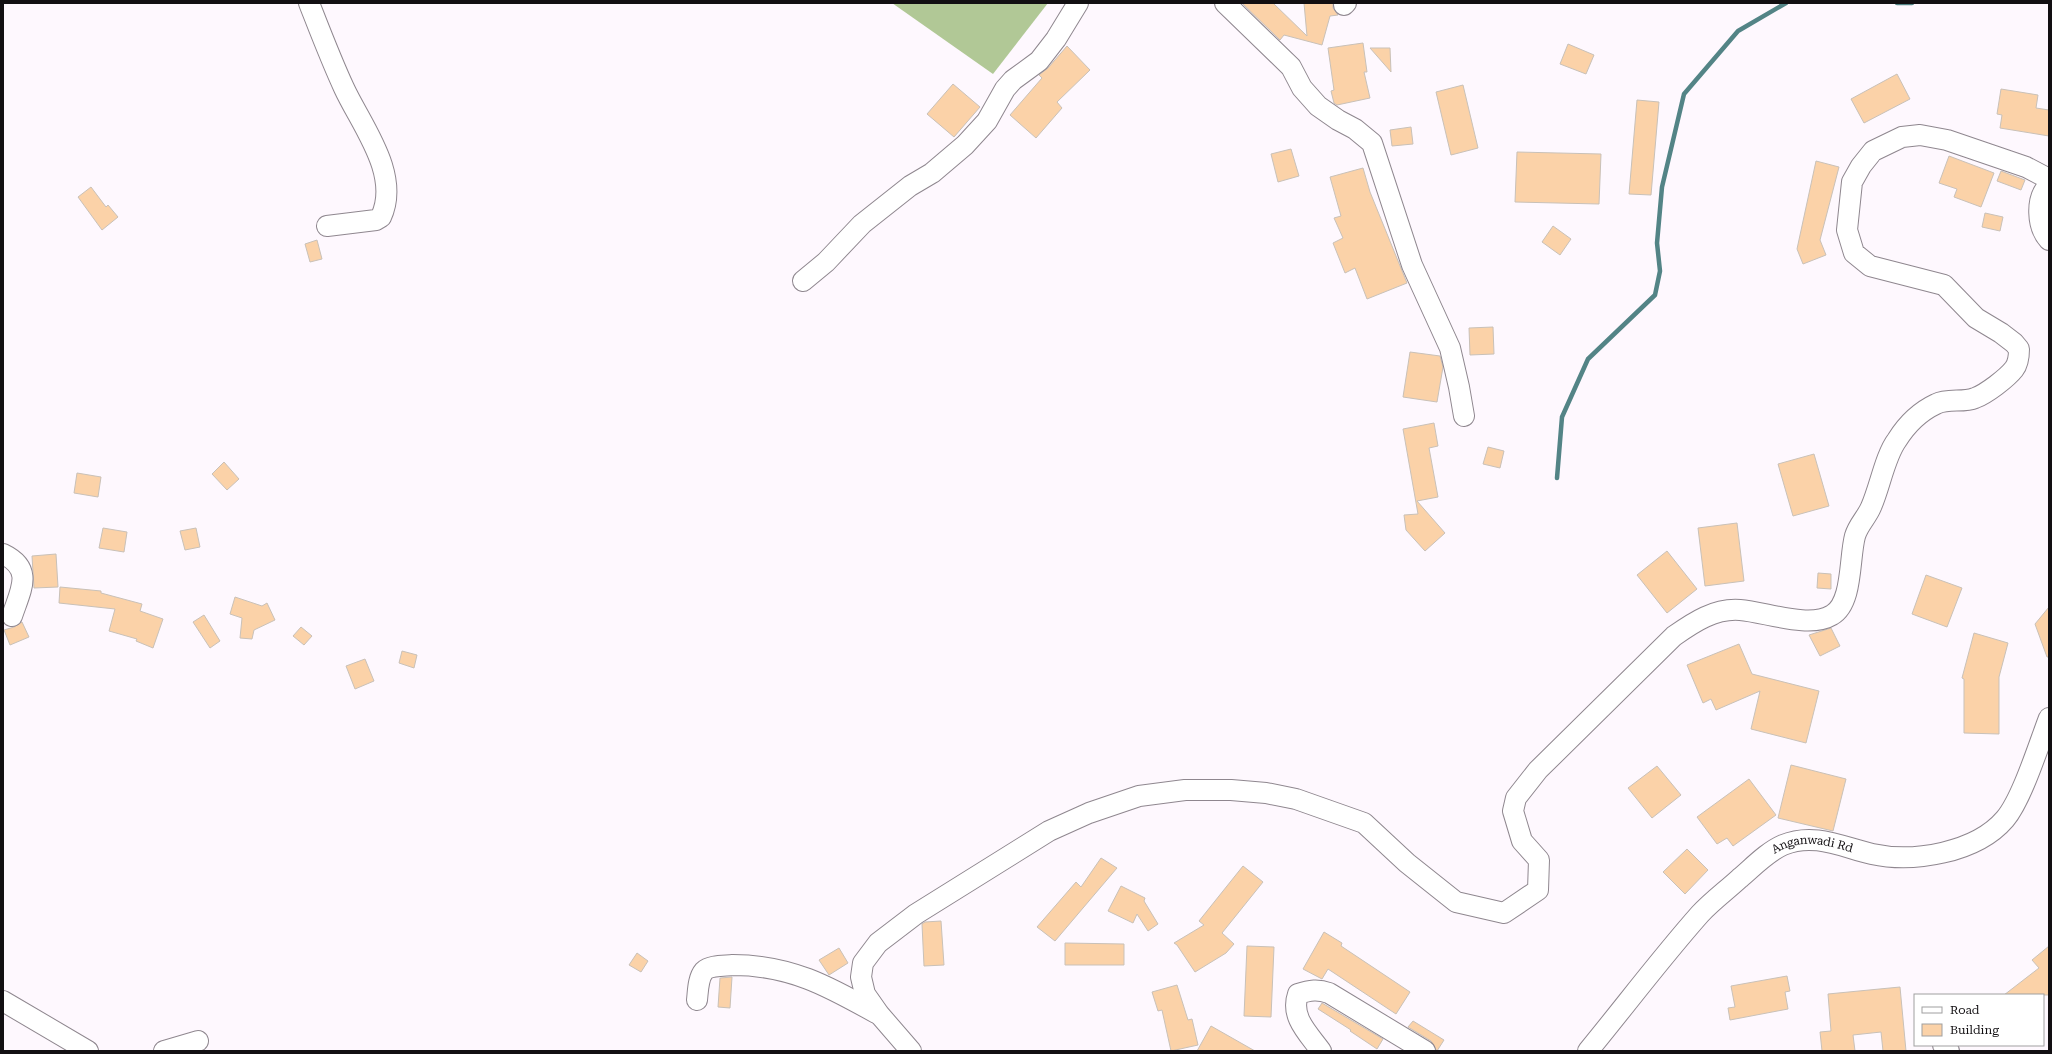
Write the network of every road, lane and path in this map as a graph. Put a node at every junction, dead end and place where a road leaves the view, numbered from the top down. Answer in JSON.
{"nodes":[{"id":1,"x":309,"y":3,"type":"edge"},
{"id":2,"x":1078,"y":3,"type":"edge"},
{"id":3,"x":1225,"y":3,"type":"edge"},
{"id":4,"x":2049,"y":179,"type":"edge"},
{"id":5,"x":2049,"y":185,"type":"edge"},
{"id":6,"x":327,"y":226,"type":"dead end"},
{"id":7,"x":2049,"y":240,"type":"edge"},
{"id":8,"x":802,"y":281,"type":"dead end"},
{"id":9,"x":1464,"y":416,"type":"dead end"},
{"id":10,"x":3,"y":554,"type":"edge"},
{"id":11,"x":12,"y":616,"type":"dead end"},
{"id":12,"x":2049,"y":718,"type":"edge"},
{"id":13,"x":697,"y":1000,"type":"dead end"},
{"id":14,"x":3,"y":1001,"type":"edge"},
{"id":15,"x":878,"y":1014,"type":"junction"},
{"id":16,"x":198,"y":1041,"type":"dead end"},
{"id":17,"x":88,"y":1051,"type":"edge"},
{"id":18,"x":164,"y":1051,"type":"edge"},
{"id":19,"x":911,"y":1051,"type":"edge"},
{"id":20,"x":1320,"y":1051,"type":"edge"},
{"id":21,"x":1425,"y":1051,"type":"edge"},
{"id":22,"x":1588,"y":1051,"type":"edge"}],
"edges":[{"from":1,"to":6,"type":"street"},
{"from":2,"to":8,"type":"street"},
{"from":3,"to":9,"type":"street"},
{"from":4,"to":15,"type":"street"},
{"from":5,"to":7,"type":"street"},
{"from":10,"to":11,"type":"street"},
{"from":12,"to":22,"type":"street","name":"Anganwadi Rd"},
{"from":13,"to":15,"type":"street"},
{"from":14,"to":17,"type":"street"},
{"from":15,"to":19,"type":"street"},
{"from":16,"to":18,"type":"street"},
{"from":20,"to":21,"type":"street"}]}
